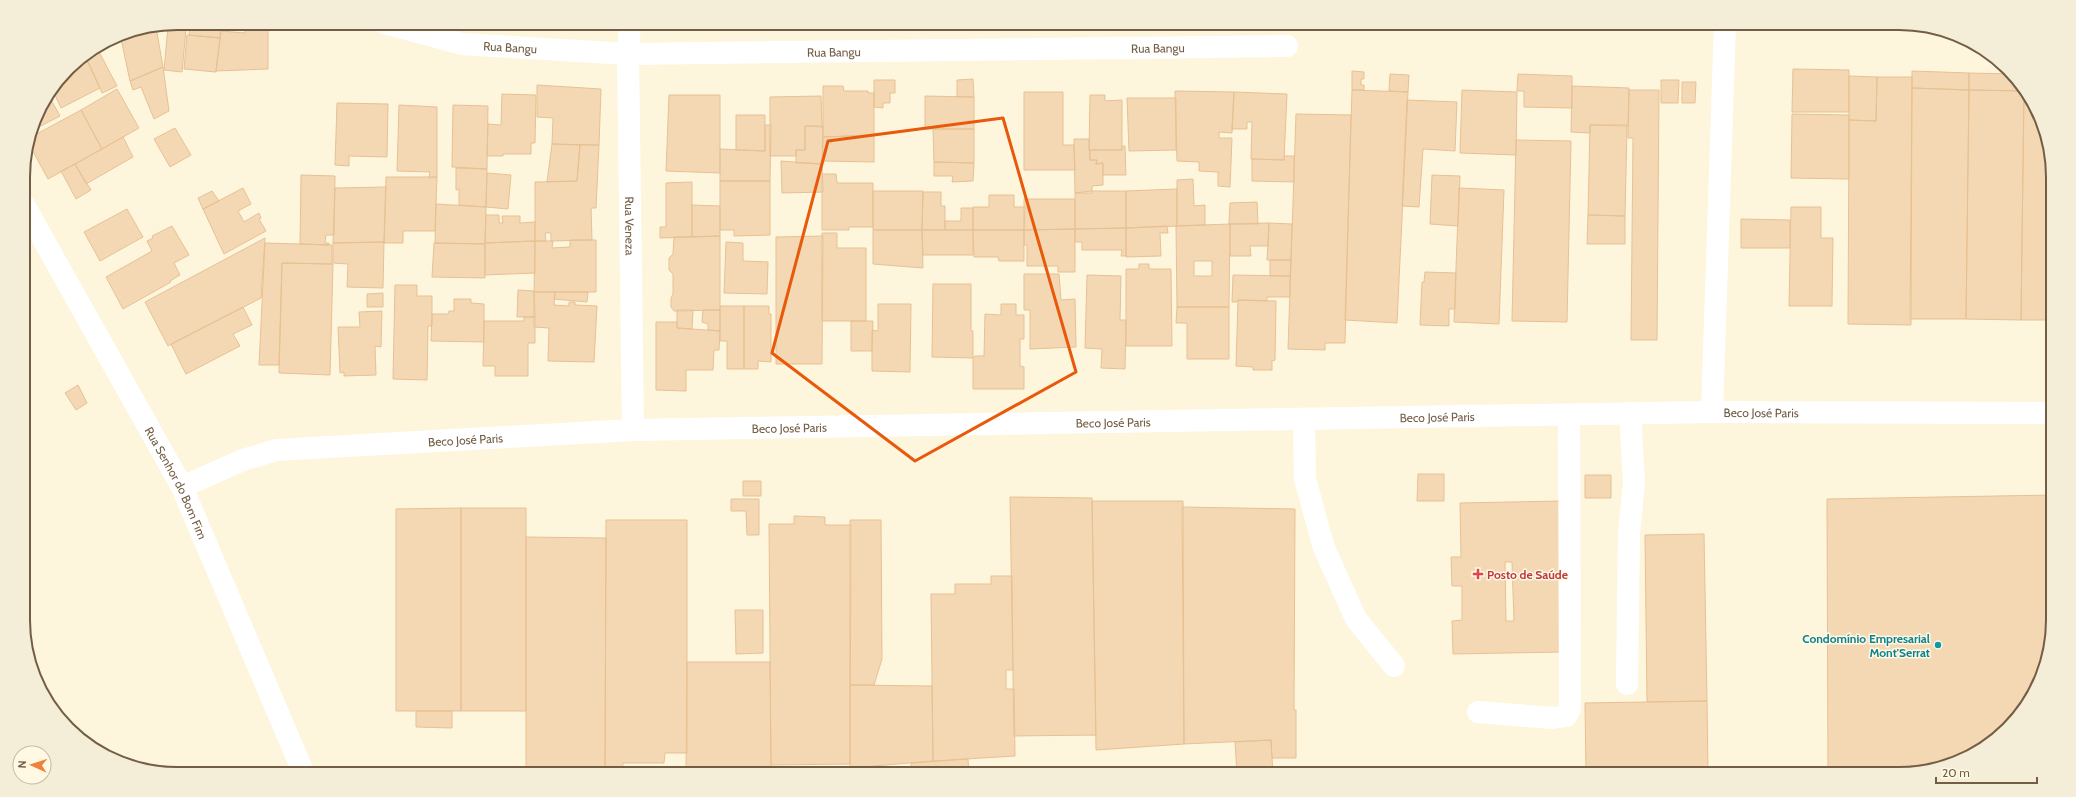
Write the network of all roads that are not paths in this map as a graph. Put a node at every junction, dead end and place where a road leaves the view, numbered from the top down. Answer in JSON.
{"nodes":[{"id":1,"x":410,"y":30,"type":"edge"},
{"id":2,"x":630,"y":30,"type":"edge"},
{"id":3,"x":1725,"y":30,"type":"edge"},
{"id":4,"x":1287,"y":46,"type":"dead end"},
{"id":5,"x":628,"y":54,"type":"junction"},
{"id":6,"x":30,"y":216,"type":"edge"},
{"id":7,"x":1712,"y":412,"type":"junction"},
{"id":8,"x":2046,"y":413,"type":"edge"},
{"id":9,"x":1630,"y":414,"type":"junction"},
{"id":10,"x":1569,"y":415,"type":"junction"},
{"id":11,"x":1304,"y":419,"type":"junction"},
{"id":12,"x":633,"y":430,"type":"junction"},
{"id":13,"x":182,"y":487,"type":"junction"},
{"id":14,"x":1394,"y":666,"type":"dead end"},
{"id":15,"x":1627,"y":684,"type":"dead end"},
{"id":16,"x":1478,"y":712,"type":"dead end"},
{"id":17,"x":301,"y":767,"type":"edge"}],
"edges":[{"from":1,"to":5,"type":"street","name":"Rua Bangu"},
{"from":2,"to":5,"type":"street","name":"Rua Veneza"},
{"from":3,"to":7,"type":"street"},
{"from":4,"to":5,"type":"street","name":"Rua Bangu"},
{"from":5,"to":12,"type":"street","name":"Rua Veneza"},
{"from":6,"to":13,"type":"street","name":"Rua Senhor do Bom Fim"},
{"from":7,"to":8,"type":"street","name":"Beco José Paris"},
{"from":7,"to":9,"type":"street","name":"Beco José Paris"},
{"from":9,"to":10,"type":"street","name":"Beco José Paris"},
{"from":9,"to":15,"type":"street"},
{"from":10,"to":11,"type":"street","name":"Beco José Paris"},
{"from":10,"to":16,"type":"street"},
{"from":11,"to":12,"type":"street","name":"Beco José Paris"},
{"from":11,"to":14,"type":"street"},
{"from":12,"to":13,"type":"street","name":"Beco José Paris"},
{"from":13,"to":17,"type":"street","name":"Rua Senhor do Bom Fim"}]}
